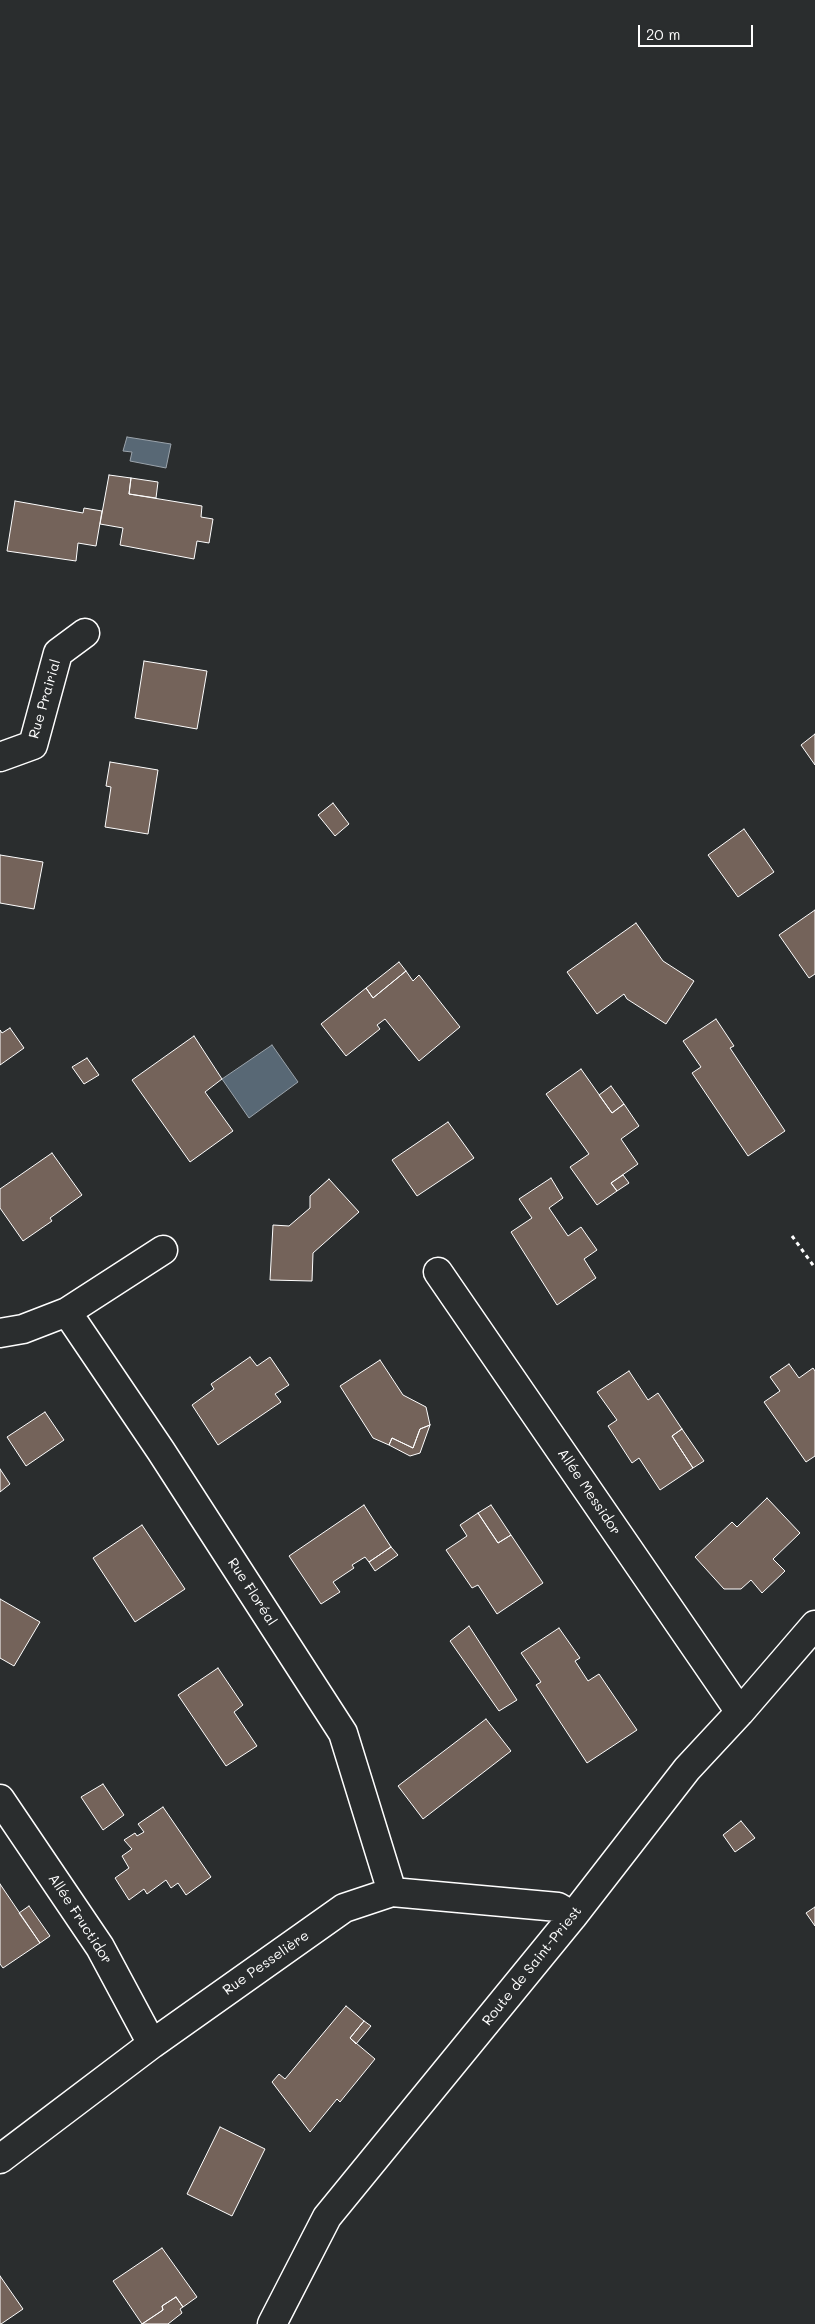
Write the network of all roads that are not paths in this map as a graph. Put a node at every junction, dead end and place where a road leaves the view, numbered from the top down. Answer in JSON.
{"nodes":[{"id":1,"x":85,"y":633,"type":"dead end"},
{"id":2,"x":0,"y":757,"type":"edge"},
{"id":3,"x":163,"y":1250,"type":"dead end"},
{"id":4,"x":438,"y":1272,"type":"dead end"},
{"id":5,"x":67,"y":1312,"type":"junction"},
{"id":6,"x":0,"y":1333,"type":"edge"},
{"id":7,"x":815,"y":1625,"type":"edge"},
{"id":8,"x":740,"y":1712,"type":"junction"},
{"id":9,"x":0,"y":1799,"type":"edge"},
{"id":10,"x":392,"y":1892,"type":"junction"},
{"id":11,"x":573,"y":1916,"type":"junction"},
{"id":12,"x":152,"y":2044,"type":"junction"},
{"id":13,"x":0,"y":2159,"type":"edge"},
{"id":14,"x":272,"y":2324,"type":"edge"}],
"edges":[{"from":1,"to":2,"type":"street","name":"Rue Prairial"},
{"from":3,"to":5,"type":"street"},
{"from":4,"to":8,"type":"street","name":"Allée Messidor"},
{"from":5,"to":6,"type":"street"},
{"from":5,"to":10,"type":"street","name":"Rue Floréal"},
{"from":7,"to":8,"type":"street","name":"Route de Saint-Priest"},
{"from":8,"to":11,"type":"street","name":"Route de Saint-Priest"},
{"from":9,"to":12,"type":"street","name":"Allée Fructidor"},
{"from":10,"to":11,"type":"street","name":"Rue Pesselière"},
{"from":10,"to":12,"type":"street","name":"Rue Pesselière"},
{"from":11,"to":14,"type":"street","name":"Route de Saint-Priest"},
{"from":12,"to":13,"type":"street","name":"Rue Pesselière"}]}
